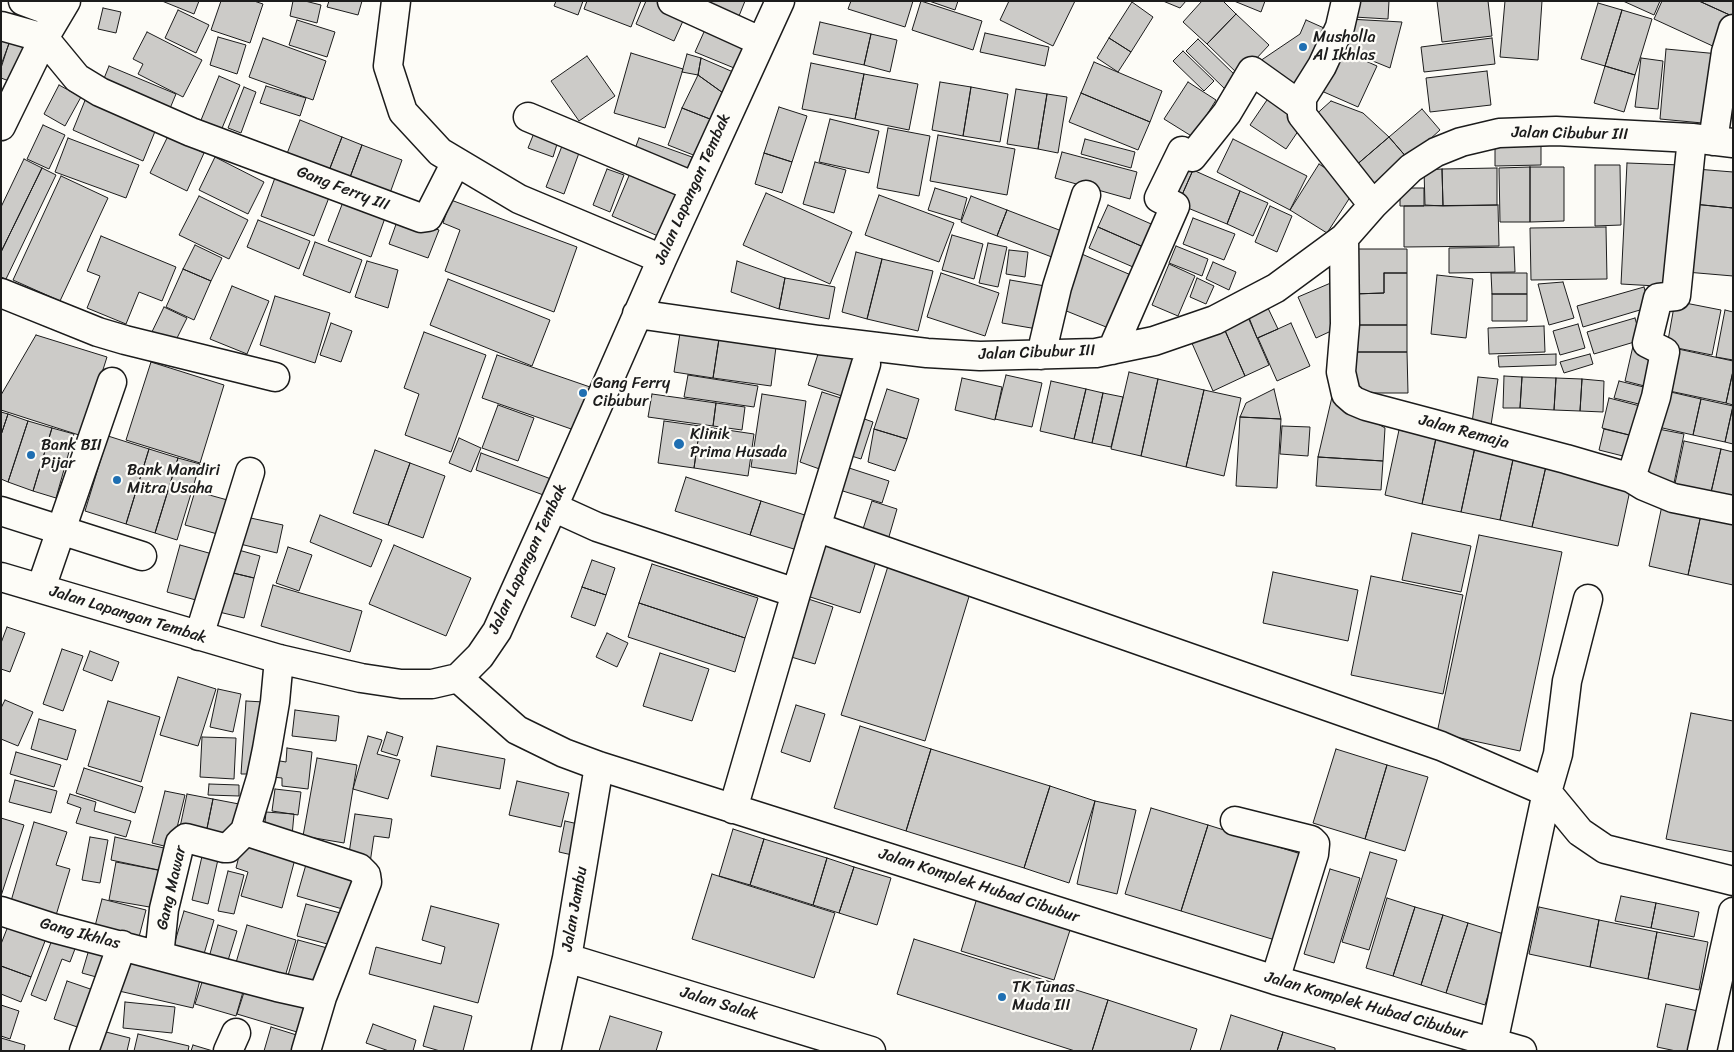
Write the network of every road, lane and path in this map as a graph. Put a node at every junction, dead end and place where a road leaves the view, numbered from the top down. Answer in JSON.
{"nodes":[{"id":1,"x":23,"y":1,"type":"edge"},
{"id":2,"x":396,"y":1,"type":"edge"},
{"id":3,"x":672,"y":1,"type":"edge"},
{"id":4,"x":780,"y":1,"type":"edge"},
{"id":5,"x":1346,"y":1,"type":"edge"},
{"id":6,"x":62,"y":7,"type":"edge"},
{"id":7,"x":1,"y":26,"type":"edge"},
{"id":8,"x":1733,"y":29,"type":"edge"},
{"id":9,"x":44,"y":38,"type":"junction"},
{"id":10,"x":760,"y":41,"type":"junction"},
{"id":11,"x":1301,"y":106,"type":"junction"},
{"id":12,"x":528,"y":117,"type":"dead end"},
{"id":13,"x":1,"y":126,"type":"edge"},
{"id":14,"x":1713,"y":141,"type":"edge"},
{"id":15,"x":456,"y":162,"type":"junction"},
{"id":16,"x":695,"y":187,"type":"junction"},
{"id":17,"x":1086,"y":195,"type":"dead end"},
{"id":18,"x":1373,"y":205,"type":"junction"},
{"id":19,"x":1344,"y":238,"type":"junction"},
{"id":20,"x":662,"y":259,"type":"junction"},
{"id":21,"x":1,"y":294,"type":"edge"},
{"id":22,"x":637,"y":314,"type":"junction"},
{"id":23,"x":1112,"y":350,"type":"junction"},
{"id":24,"x":1041,"y":355,"type":"junction"},
{"id":25,"x":866,"y":364,"type":"dead end"},
{"id":26,"x":275,"y":377,"type":"dead end"},
{"id":27,"x":112,"y":382,"type":"dead end"},
{"id":28,"x":250,"y":472,"type":"dead end"},
{"id":29,"x":1631,"y":478,"type":"junction"},
{"id":30,"x":553,"y":507,"type":"junction"},
{"id":31,"x":1733,"y":510,"type":"edge"},
{"id":32,"x":1,"y":511,"type":"edge"},
{"id":33,"x":816,"y":527,"type":"junction"},
{"id":34,"x":61,"y":530,"type":"junction"},
{"id":35,"x":142,"y":556,"type":"dead end"},
{"id":36,"x":1,"y":576,"type":"edge"},
{"id":37,"x":41,"y":588,"type":"junction"},
{"id":38,"x":796,"y":593,"type":"junction"},
{"id":39,"x":1588,"y":599,"type":"dead end"},
{"id":40,"x":198,"y":636,"type":"junction"},
{"id":41,"x":279,"y":659,"type":"junction"},
{"id":42,"x":458,"y":678,"type":"junction"},
{"id":43,"x":599,"y":766,"type":"junction"},
{"id":44,"x":1547,"y":792,"type":"junction"},
{"id":45,"x":734,"y":809,"type":"junction"},
{"id":46,"x":1235,"y":820,"type":"dead end"},
{"id":47,"x":245,"y":831,"type":"junction"},
{"id":48,"x":1733,"y":881,"type":"edge"},
{"id":49,"x":1,"y":911,"type":"edge"},
{"id":50,"x":1733,"y":912,"type":"edge"},
{"id":51,"x":122,"y":945,"type":"junction"},
{"id":52,"x":159,"y":956,"type":"junction"},
{"id":53,"x":567,"y":958,"type":"junction"},
{"id":54,"x":1275,"y":980,"type":"junction"},
{"id":55,"x":322,"y":997,"type":"junction"},
{"id":56,"x":1493,"y":1042,"type":"junction"},
{"id":57,"x":84,"y":1051,"type":"edge"},
{"id":58,"x":306,"y":1051,"type":"edge"},
{"id":59,"x":546,"y":1051,"type":"edge"},
{"id":60,"x":871,"y":1051,"type":"edge"},
{"id":61,"x":1522,"y":1051,"type":"edge"},
{"id":62,"x":1702,"y":1051,"type":"edge"}],
"edges":[{"from":1,"to":6,"type":"street"},
{"from":2,"to":15,"type":"street"},
{"from":3,"to":10,"type":"street"},
{"from":4,"to":10,"type":"street","name":"Jalan Lapangan Tembak"},
{"from":5,"to":11,"type":"street"},
{"from":6,"to":9,"type":"street"},
{"from":7,"to":9,"type":"street"},
{"from":8,"to":14,"type":"street"},
{"from":9,"to":13,"type":"street"},
{"from":9,"to":15,"type":"street","name":"Gang Ferry III"},
{"from":10,"to":16,"type":"street","name":"Jalan Lapangan Tembak"},
{"from":11,"to":18,"type":"street"},
{"from":11,"to":23,"type":"street"},
{"from":12,"to":16,"type":"street"},
{"from":14,"to":18,"type":"street","name":"Jalan Cibubur III"},
{"from":14,"to":29,"type":"street"},
{"from":15,"to":20,"type":"street"},
{"from":16,"to":20,"type":"street","name":"Jalan Lapangan Tembak"},
{"from":17,"to":24,"type":"street"},
{"from":18,"to":19,"type":"street","name":"Jalan Cibubur III"},
{"from":19,"to":23,"type":"street","name":"Jalan Cibubur III"},
{"from":19,"to":29,"type":"street","name":"Jalan Remaja"},
{"from":20,"to":22,"type":"street","name":"Jalan Lapangan Tembak"},
{"from":21,"to":26,"type":"street"},
{"from":22,"to":24,"type":"street","name":"Jalan Cibubur III"},
{"from":22,"to":30,"type":"street","name":"Jalan Lapangan Tembak"},
{"from":23,"to":24,"type":"street","name":"Jalan Cibubur III"},
{"from":25,"to":33,"type":"street"},
{"from":27,"to":34,"type":"street"},
{"from":28,"to":40,"type":"street"},
{"from":29,"to":31,"type":"street","name":"Jalan Remaja"},
{"from":30,"to":38,"type":"street"},
{"from":30,"to":42,"type":"street","name":"Jalan Lapangan Tembak"},
{"from":32,"to":34,"type":"street"},
{"from":33,"to":38,"type":"street"},
{"from":33,"to":44,"type":"street"},
{"from":34,"to":35,"type":"street"},
{"from":34,"to":37,"type":"street"},
{"from":36,"to":37,"type":"street","name":"Jalan Lapangan Tembak"},
{"from":37,"to":40,"type":"street","name":"Jalan Lapangan Tembak"},
{"from":38,"to":45,"type":"street"},
{"from":39,"to":44,"type":"street"},
{"from":40,"to":41,"type":"street","name":"Jalan Lapangan Tembak"},
{"from":41,"to":42,"type":"street","name":"Jalan Lapangan Tembak"},
{"from":41,"to":47,"type":"street","name":"Gang Mawar"},
{"from":42,"to":43,"type":"street","name":"Jalan Komplek Hubad Cibubur"},
{"from":43,"to":45,"type":"street","name":"Jalan Komplek Hubad Cibubur"},
{"from":43,"to":53,"type":"street","name":"Jalan Jambu"},
{"from":44,"to":48,"type":"street"},
{"from":44,"to":56,"type":"street"},
{"from":45,"to":54,"type":"street","name":"Jalan Komplek Hubad Cibubur"},
{"from":46,"to":54,"type":"street"},
{"from":47,"to":52,"type":"street","name":"Gang Mawar"},
{"from":47,"to":55,"type":"street"},
{"from":49,"to":51,"type":"street","name":"Gang Ikhlas"},
{"from":50,"to":62,"type":"street"},
{"from":51,"to":52,"type":"street","name":"Gang Ikhlas"},
{"from":51,"to":57,"type":"street"},
{"from":52,"to":55,"type":"street"},
{"from":53,"to":59,"type":"street","name":"Jalan Jambu"},
{"from":53,"to":60,"type":"street","name":"Jalan Salak"},
{"from":54,"to":56,"type":"street","name":"Jalan Komplek Hubad Cibubur"},
{"from":55,"to":58,"type":"street"},
{"from":56,"to":61,"type":"street","name":"Jalan Komplek Hubad Cibubur"}]}
